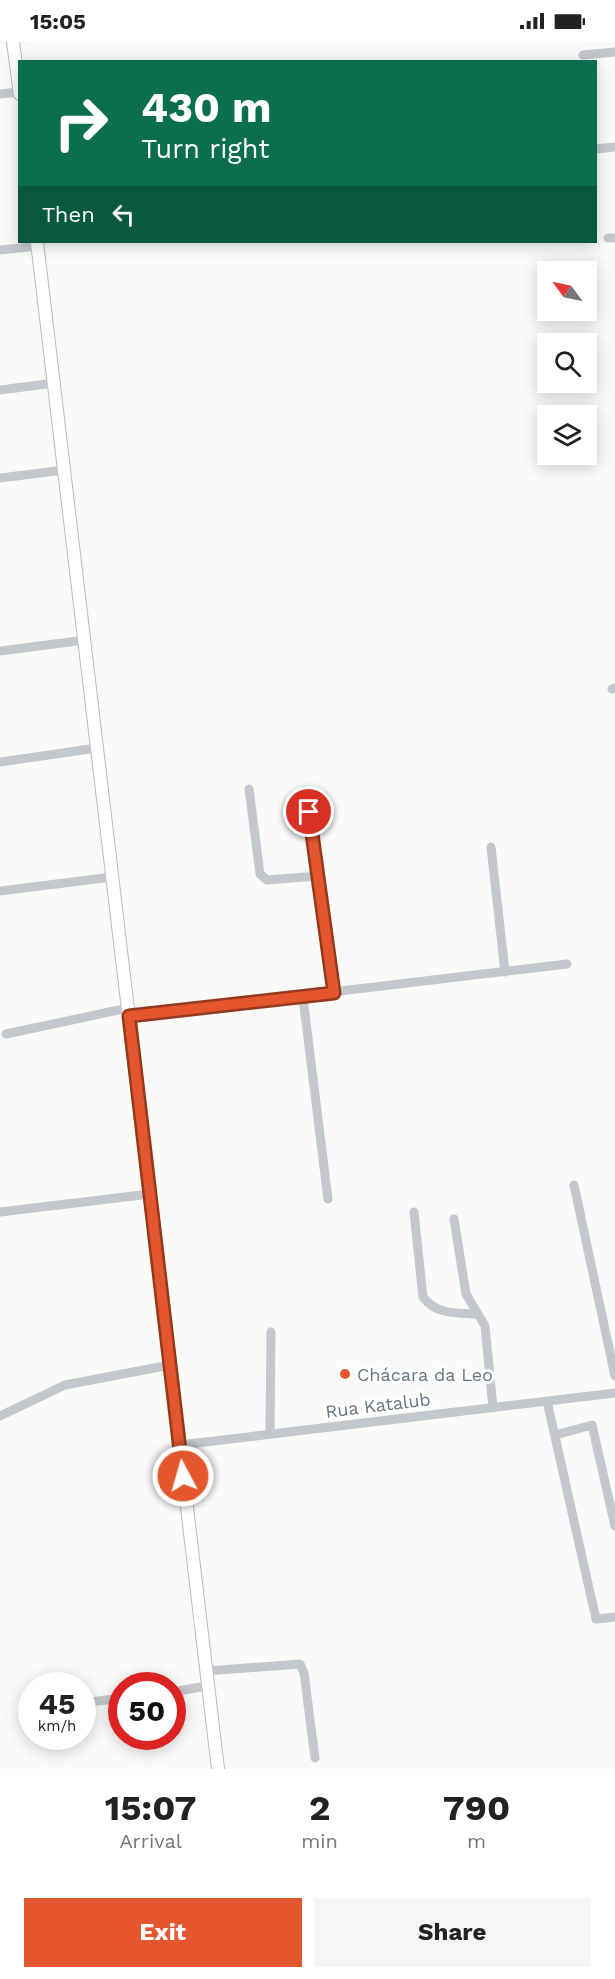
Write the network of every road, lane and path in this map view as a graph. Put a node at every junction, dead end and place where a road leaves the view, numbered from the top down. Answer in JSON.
{"nodes":[{"id":1,"x":14,"y":42,"type":"edge"},
{"id":2,"x":615,"y":52,"type":"edge"},
{"id":3,"x":583,"y":55,"type":"dead end"},
{"id":4,"x":18,"y":83,"type":"edge"},
{"id":5,"x":18,"y":93,"type":"edge"},
{"id":6,"x":0,"y":94,"type":"edge"},
{"id":7,"x":615,"y":147,"type":"edge"},
{"id":8,"x":597,"y":149,"type":"edge"},
{"id":9,"x":38,"y":244,"type":"edge"},
{"id":10,"x":0,"y":250,"type":"edge"},
{"id":11,"x":54,"y":383,"type":"junction"},
{"id":12,"x":0,"y":390,"type":"edge"},
{"id":13,"x":64,"y":470,"type":"junction"},
{"id":14,"x":0,"y":477,"type":"edge"},
{"id":15,"x":85,"y":640,"type":"junction"},
{"id":16,"x":0,"y":651,"type":"edge"},
{"id":17,"x":98,"y":748,"type":"junction"},
{"id":18,"x":0,"y":762,"type":"edge"},
{"id":19,"x":249,"y":789,"type":"dead end"},
{"id":20,"x":306,"y":791,"type":"dead end"},
{"id":21,"x":491,"y":847,"type":"dead end"},
{"id":22,"x":318,"y":876,"type":"junction"},
{"id":23,"x":112,"y":877,"type":"junction"},
{"id":24,"x":0,"y":891,"type":"edge"},
{"id":25,"x":567,"y":964,"type":"dead end"},
{"id":26,"x":506,"y":972,"type":"junction"},
{"id":27,"x":334,"y":993,"type":"junction"},
{"id":28,"x":303,"y":998,"type":"junction"},
{"id":29,"x":129,"y":1012,"type":"junction"},
{"id":30,"x":6,"y":1034,"type":"dead end"},
{"id":31,"x":574,"y":1185,"type":"dead end"},
{"id":32,"x":150,"y":1194,"type":"junction"},
{"id":33,"x":328,"y":1198,"type":"dead end"},
{"id":34,"x":0,"y":1212,"type":"edge"},
{"id":35,"x":414,"y":1212,"type":"dead end"},
{"id":36,"x":454,"y":1219,"type":"dead end"},
{"id":37,"x":478,"y":1314,"type":"junction"},
{"id":38,"x":271,"y":1332,"type":"dead end"},
{"id":39,"x":170,"y":1365,"type":"junction"},
{"id":40,"x":615,"y":1376,"type":"edge"},
{"id":41,"x":615,"y":1393,"type":"edge"},
{"id":42,"x":547,"y":1401,"type":"junction"},
{"id":43,"x":493,"y":1408,"type":"junction"},
{"id":44,"x":0,"y":1416,"type":"edge"},
{"id":45,"x":270,"y":1434,"type":"junction"},
{"id":46,"x":555,"y":1435,"type":"junction"},
{"id":47,"x":180,"y":1445,"type":"junction"},
{"id":48,"x":615,"y":1527,"type":"edge"},
{"id":49,"x":615,"y":1617,"type":"edge"},
{"id":50,"x":206,"y":1671,"type":"junction"},
{"id":51,"x":207,"y":1686,"type":"junction"},
{"id":52,"x":186,"y":1690,"type":"edge"},
{"id":53,"x":315,"y":1758,"type":"dead end"},
{"id":54,"x":218,"y":1769,"type":"edge"}],
"edges":[{"from":1,"to":4,"type":"main road"},
{"from":2,"to":3,"type":"street"},
{"from":5,"to":6,"type":"street"},
{"from":7,"to":8,"type":"street"},
{"from":9,"to":10,"type":"street"},
{"from":9,"to":11,"type":"main road"},
{"from":11,"to":12,"type":"street"},
{"from":11,"to":13,"type":"main road"},
{"from":13,"to":14,"type":"street"},
{"from":13,"to":15,"type":"main road"},
{"from":15,"to":16,"type":"street"},
{"from":15,"to":17,"type":"main road"},
{"from":17,"to":18,"type":"street"},
{"from":17,"to":23,"type":"main road"},
{"from":19,"to":22,"type":"street"},
{"from":20,"to":22,"type":"street"},
{"from":21,"to":26,"type":"street"},
{"from":22,"to":27,"type":"street"},
{"from":23,"to":24,"type":"street"},
{"from":23,"to":29,"type":"main road"},
{"from":25,"to":26,"type":"street"},
{"from":26,"to":27,"type":"street"},
{"from":27,"to":28,"type":"street"},
{"from":28,"to":29,"type":"street"},
{"from":28,"to":33,"type":"street"},
{"from":29,"to":30,"type":"street"},
{"from":29,"to":32,"type":"main road"},
{"from":31,"to":40,"type":"street"},
{"from":32,"to":34,"type":"street"},
{"from":32,"to":39,"type":"main road"},
{"from":35,"to":37,"type":"street"},
{"from":36,"to":37,"type":"street"},
{"from":37,"to":43,"type":"street"},
{"from":38,"to":45,"type":"street"},
{"from":39,"to":44,"type":"street"},
{"from":39,"to":47,"type":"main road"},
{"from":41,"to":42,"type":"street","name":"Rua Katalub"},
{"from":42,"to":43,"type":"street","name":"Rua Katalub"},
{"from":42,"to":46,"type":"street"},
{"from":43,"to":45,"type":"street","name":"Rua Katalub"},
{"from":45,"to":47,"type":"street","name":"Rua Katalub"},
{"from":46,"to":48,"type":"street"},
{"from":46,"to":49,"type":"street"},
{"from":47,"to":50,"type":"main road"},
{"from":50,"to":51,"type":"main road"},
{"from":50,"to":53,"type":"street"},
{"from":51,"to":52,"type":"street"},
{"from":51,"to":54,"type":"main road"}]}
